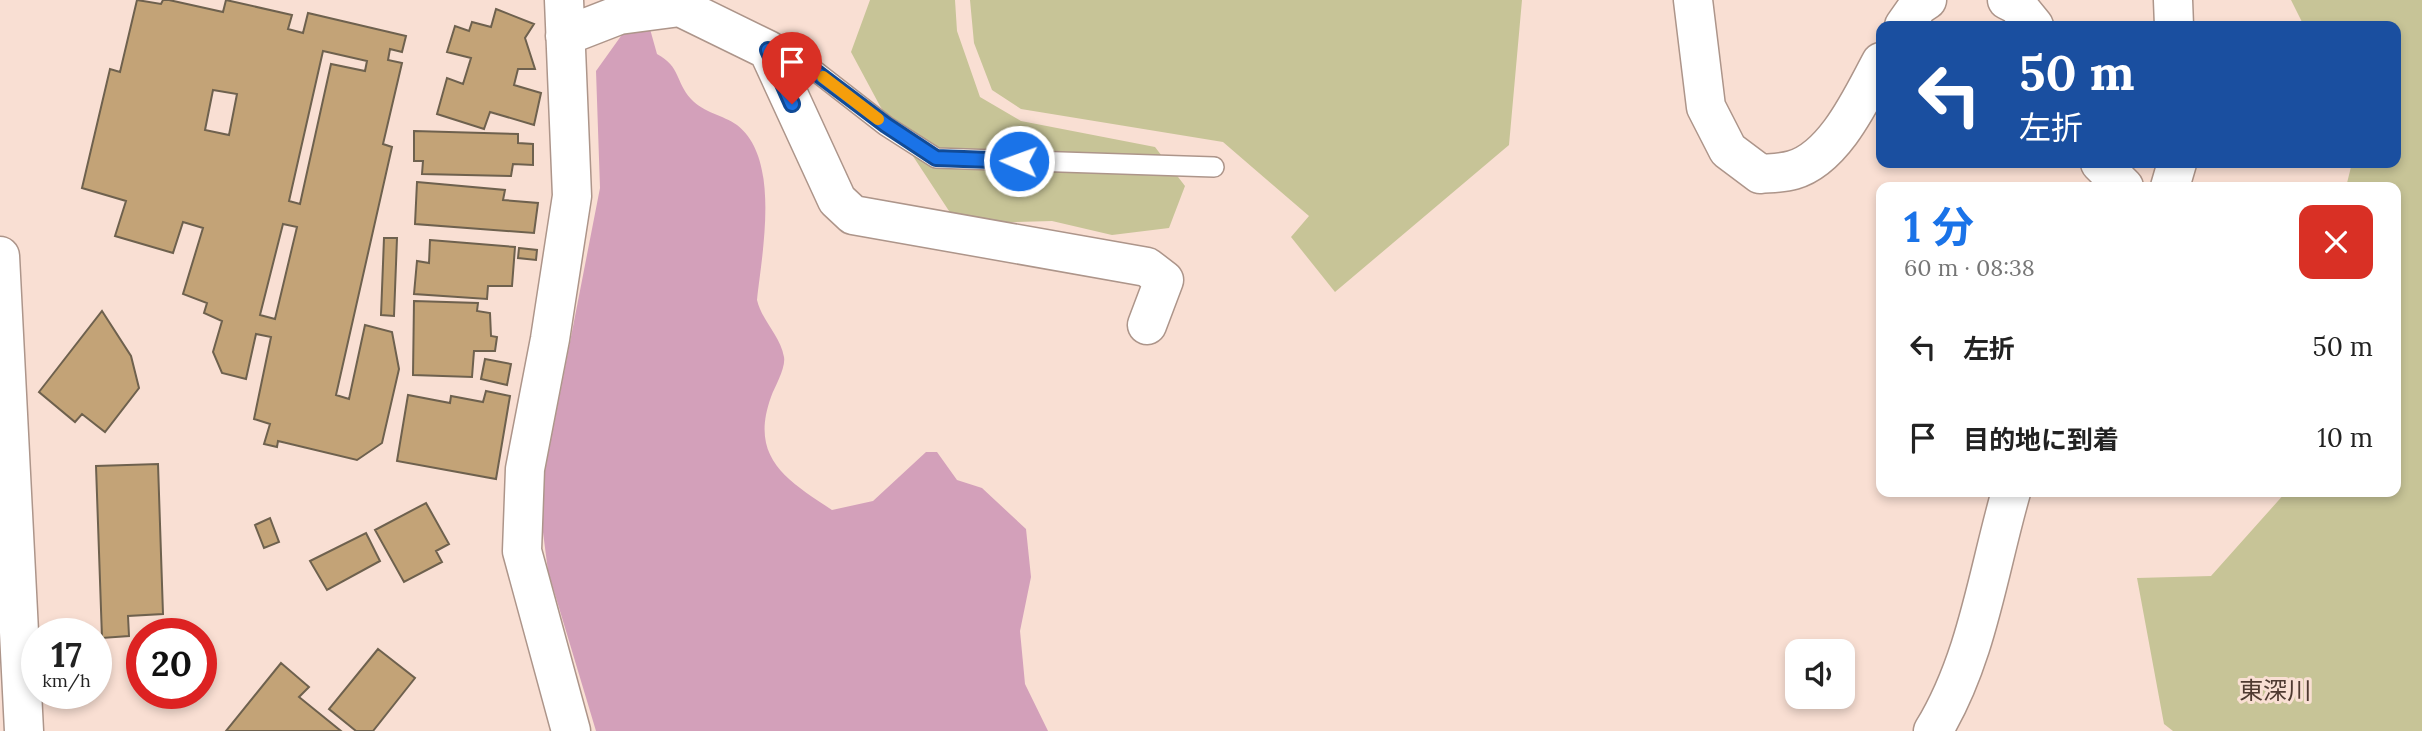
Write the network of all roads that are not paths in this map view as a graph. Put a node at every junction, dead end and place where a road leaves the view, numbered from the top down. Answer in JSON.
{"nodes":[{"id":1,"x":1693,"y":0,"type":"edge"},
{"id":2,"x":1927,"y":0,"type":"edge"},
{"id":3,"x":2007,"y":0,"type":"edge"},
{"id":4,"x":2173,"y":0,"type":"edge"},
{"id":5,"x":680,"y":4,"type":"edge"},
{"id":6,"x":565,"y":18,"type":"edge"},
{"id":7,"x":1908,"y":21,"type":"edge"},
{"id":8,"x":2030,"y":21,"type":"edge"},
{"id":9,"x":2174,"y":21,"type":"edge"},
{"id":10,"x":768,"y":50,"type":"junction"},
{"id":11,"x":1876,"y":71,"type":"edge"},
{"id":12,"x":1213,"y":167,"type":"dead end"},
{"id":13,"x":2105,"y":168,"type":"edge"},
{"id":14,"x":2119,"y":182,"type":"edge"},
{"id":15,"x":0,"y":256,"type":"edge"},
{"id":16,"x":1147,"y":325,"type":"dead end"},
{"id":17,"x":2010,"y":497,"type":"edge"},
{"id":18,"x":24,"y":731,"type":"edge"},
{"id":19,"x":571,"y":731,"type":"edge"},
{"id":20,"x":1933,"y":731,"type":"edge"}],
"edges":[{"from":1,"to":11,"type":"main road"},
{"from":2,"to":7,"type":"main road"},
{"from":3,"to":8,"type":"main road"},
{"from":4,"to":9,"type":"main road"},
{"from":5,"to":6,"type":"main road"},
{"from":5,"to":10,"type":"main road"},
{"from":6,"to":19,"type":"main road"},
{"from":10,"to":12,"type":"lane"},
{"from":10,"to":16,"type":"main road"},
{"from":13,"to":14,"type":"main road"},
{"from":15,"to":18,"type":"main road"},
{"from":17,"to":20,"type":"main road"}]}
